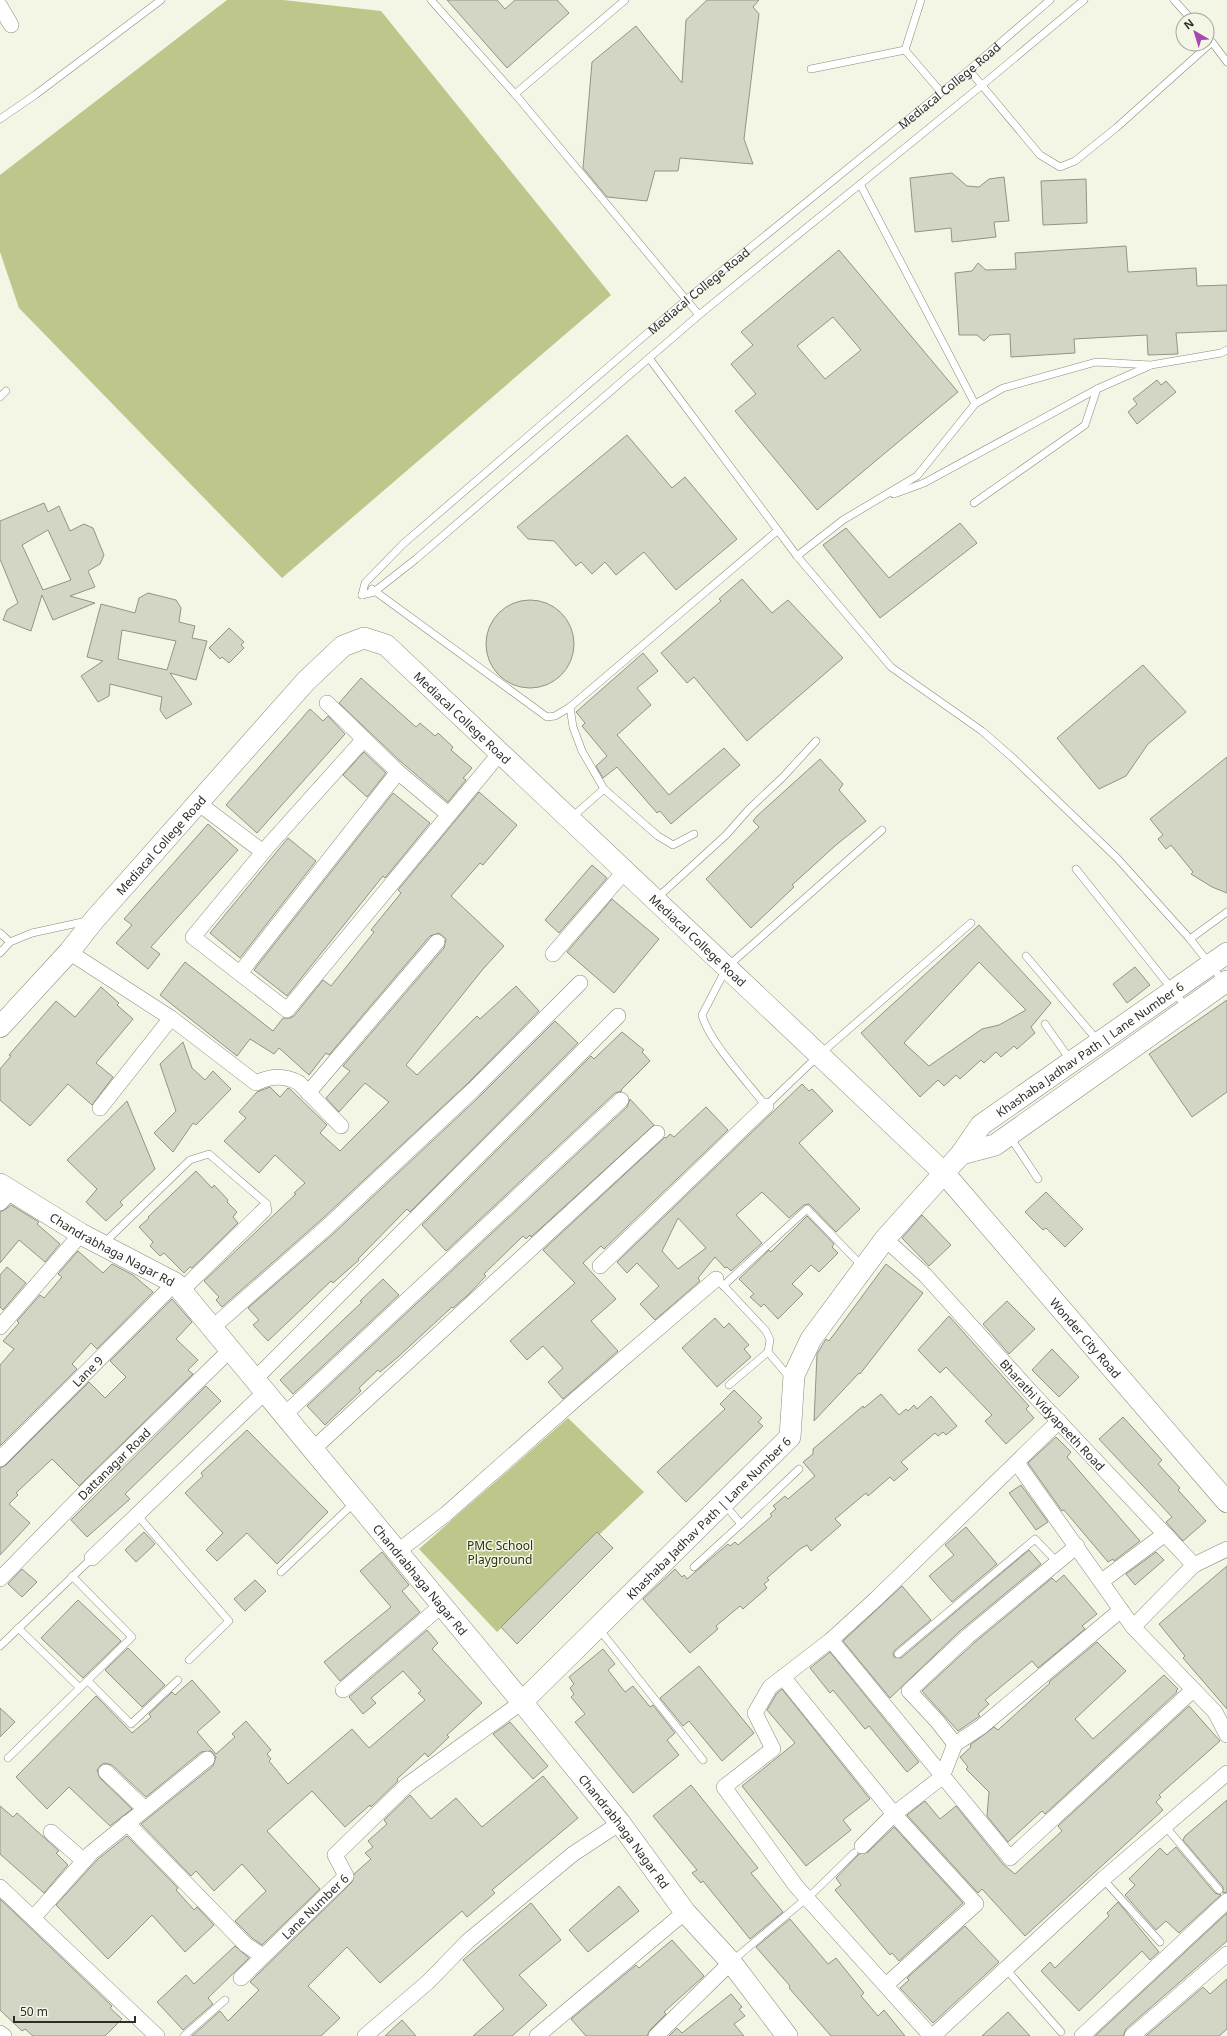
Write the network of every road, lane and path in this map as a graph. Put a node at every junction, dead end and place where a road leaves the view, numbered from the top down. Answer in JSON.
{"nodes":[{"id":1,"x":161,"y":0,"type":"edge"},
{"id":2,"x":431,"y":0,"type":"edge"},
{"id":3,"x":625,"y":0,"type":"edge"},
{"id":4,"x":921,"y":0,"type":"edge"},
{"id":5,"x":1050,"y":0,"type":"edge"},
{"id":6,"x":1084,"y":0,"type":"edge"},
{"id":7,"x":1174,"y":0,"type":"edge"},
{"id":8,"x":0,"y":6,"type":"edge"},
{"id":9,"x":1185,"y":12,"type":"edge"},
{"id":10,"x":11,"y":25,"type":"dead end"},
{"id":11,"x":1215,"y":46,"type":"edge"},
{"id":12,"x":905,"y":50,"type":"junction"},
{"id":13,"x":1196,"y":52,"type":"edge"},
{"id":14,"x":1227,"y":62,"type":"edge"},
{"id":15,"x":811,"y":69,"type":"dead end"},
{"id":16,"x":969,"y":70,"type":"junction"},
{"id":17,"x":981,"y":86,"type":"junction"},
{"id":18,"x":941,"y":92,"type":"junction"},
{"id":19,"x":515,"y":94,"type":"junction"},
{"id":20,"x":0,"y":119,"type":"edge"},
{"id":21,"x":860,"y":184,"type":"junction"},
{"id":22,"x":686,"y":300,"type":"junction"},
{"id":23,"x":699,"y":315,"type":"junction"},
{"id":24,"x":1227,"y":350,"type":"edge"},
{"id":25,"x":649,"y":358,"type":"junction"},
{"id":26,"x":1151,"y":365,"type":"junction"},
{"id":27,"x":1098,"y":389,"type":"junction"},
{"id":28,"x":6,"y":391,"type":"dead end"},
{"id":29,"x":0,"y":397,"type":"edge"},
{"id":30,"x":975,"y":404,"type":"junction"},
{"id":31,"x":880,"y":498,"type":"junction"},
{"id":32,"x":974,"y":503,"type":"dead end"},
{"id":33,"x":777,"y":531,"type":"junction"},
{"id":34,"x":797,"y":556,"type":"junction"},
{"id":35,"x":365,"y":583,"type":"junction"},
{"id":36,"x":374,"y":592,"type":"junction"},
{"id":37,"x":327,"y":703,"type":"dead end"},
{"id":38,"x":570,"y":707,"type":"junction"},
{"id":39,"x":364,"y":739,"type":"junction"},
{"id":40,"x":816,"y":741,"type":"dead end"},
{"id":41,"x":500,"y":753,"type":"junction"},
{"id":42,"x":398,"y":772,"type":"junction"},
{"id":43,"x":604,"y":789,"type":"junction"},
{"id":44,"x":202,"y":798,"type":"junction"},
{"id":45,"x":448,"y":814,"type":"junction"},
{"id":46,"x":570,"y":819,"type":"junction"},
{"id":47,"x":882,"y":830,"type":"dead end"},
{"id":48,"x":694,"y":834,"type":"dead end"},
{"id":49,"x":266,"y":849,"type":"junction"},
{"id":50,"x":1076,"y":869,"type":"dead end"},
{"id":51,"x":625,"y":871,"type":"junction"},
{"id":52,"x":656,"y":900,"type":"junction"},
{"id":53,"x":1227,"y":912,"type":"edge"},
{"id":54,"x":94,"y":919,"type":"junction"},
{"id":55,"x":971,"y":923,"type":"dead end"},
{"id":56,"x":0,"y":933,"type":"edge"},
{"id":57,"x":1190,"y":939,"type":"junction"},
{"id":58,"x":10,"y":942,"type":"junction"},
{"id":59,"x":437,"y":942,"type":"dead end"},
{"id":60,"x":69,"y":952,"type":"junction"},
{"id":61,"x":0,"y":953,"type":"edge"},
{"id":62,"x":553,"y":954,"type":"dead end"},
{"id":63,"x":1026,"y":956,"type":"dead end"},
{"id":64,"x":1219,"y":959,"type":"edge"},
{"id":65,"x":727,"y":967,"type":"junction"},
{"id":66,"x":240,"y":974,"type":"junction"},
{"id":67,"x":1226,"y":982,"type":"edge"},
{"id":68,"x":580,"y":983,"type":"dead end"},
{"id":69,"x":1175,"y":990,"type":"junction"},
{"id":70,"x":1188,"y":1008,"type":"junction"},
{"id":71,"x":618,"y":1016,"type":"dead end"},
{"id":72,"x":171,"y":1018,"type":"junction"},
{"id":73,"x":1045,"y":1024,"type":"dead end"},
{"id":74,"x":0,"y":1026,"type":"edge"},
{"id":75,"x":1100,"y":1043,"type":"junction"},
{"id":76,"x":819,"y":1055,"type":"junction"},
{"id":77,"x":1072,"y":1063,"type":"junction"},
{"id":78,"x":308,"y":1093,"type":"junction"},
{"id":79,"x":621,"y":1100,"type":"dead end"},
{"id":80,"x":766,"y":1106,"type":"junction"},
{"id":81,"x":100,"y":1108,"type":"dead end"},
{"id":82,"x":341,"y":1126,"type":"dead end"},
{"id":83,"x":656,"y":1133,"type":"dead end"},
{"id":84,"x":1009,"y":1135,"type":"junction"},
{"id":85,"x":961,"y":1154,"type":"junction"},
{"id":86,"x":944,"y":1173,"type":"junction"},
{"id":87,"x":1038,"y":1179,"type":"dead end"},
{"id":88,"x":4,"y":1192,"type":"edge"},
{"id":89,"x":266,"y":1207,"type":"joint"},
{"id":90,"x":81,"y":1234,"type":"junction"},
{"id":91,"x":885,"y":1239,"type":"junction"},
{"id":92,"x":102,"y":1244,"type":"junction"},
{"id":93,"x":600,"y":1266,"type":"dead end"},
{"id":94,"x":864,"y":1268,"type":"junction"},
{"id":95,"x":720,"y":1282,"type":"junction"},
{"id":96,"x":178,"y":1287,"type":"junction"},
{"id":97,"x":0,"y":1327,"type":"edge"},
{"id":98,"x":212,"y":1328,"type":"junction"},
{"id":99,"x":230,"y":1350,"type":"junction"},
{"id":100,"x":768,"y":1352,"type":"junction"},
{"id":101,"x":794,"y":1382,"type":"junction"},
{"id":102,"x":729,"y":1385,"type":"dead end"},
{"id":103,"x":259,"y":1386,"type":"junction"},
{"id":104,"x":284,"y":1416,"type":"junction"},
{"id":105,"x":1059,"y":1421,"type":"junction"},
{"id":106,"x":312,"y":1450,"type":"junction"},
{"id":107,"x":0,"y":1459,"type":"edge"},
{"id":108,"x":1017,"y":1463,"type":"junction"},
{"id":109,"x":799,"y":1469,"type":"dead end"},
{"id":110,"x":355,"y":1501,"type":"junction"},
{"id":111,"x":1227,"y":1502,"type":"edge"},
{"id":112,"x":724,"y":1503,"type":"junction"},
{"id":113,"x":138,"y":1516,"type":"junction"},
{"id":114,"x":741,"y":1524,"type":"junction"},
{"id":115,"x":1165,"y":1534,"type":"junction"},
{"id":116,"x":1077,"y":1546,"type":"junction"},
{"id":117,"x":1227,"y":1549,"type":"edge"},
{"id":118,"x":397,"y":1552,"type":"junction"},
{"id":119,"x":92,"y":1558,"type":"joint"},
{"id":120,"x":1057,"y":1562,"type":"junction"},
{"id":121,"x":1194,"y":1565,"type":"junction"},
{"id":122,"x":694,"y":1567,"type":"dead end"},
{"id":123,"x":281,"y":1572,"type":"dead end"},
{"id":124,"x":72,"y":1576,"type":"junction"},
{"id":125,"x":0,"y":1579,"type":"edge"},
{"id":126,"x":1102,"y":1581,"type":"junction"},
{"id":127,"x":442,"y":1605,"type":"junction"},
{"id":128,"x":1121,"y":1610,"type":"junction"},
{"id":129,"x":1133,"y":1627,"type":"junction"},
{"id":130,"x":18,"y":1628,"type":"junction"},
{"id":131,"x":598,"y":1628,"type":"junction"},
{"id":132,"x":832,"y":1640,"type":"junction"},
{"id":133,"x":0,"y":1646,"type":"edge"},
{"id":134,"x":898,"y":1654,"type":"dead end"},
{"id":135,"x":189,"y":1660,"type":"dead end"},
{"id":136,"x":783,"y":1677,"type":"junction"},
{"id":137,"x":178,"y":1680,"type":"dead end"},
{"id":138,"x":88,"y":1681,"type":"junction"},
{"id":139,"x":80,"y":1688,"type":"junction"},
{"id":140,"x":343,"y":1690,"type":"dead end"},
{"id":141,"x":1193,"y":1690,"type":"junction"},
{"id":142,"x":522,"y":1702,"type":"junction"},
{"id":143,"x":1227,"y":1734,"type":"edge"},
{"id":144,"x":955,"y":1744,"type":"junction"},
{"id":145,"x":8,"y":1758,"type":"dead end"},
{"id":146,"x":207,"y":1759,"type":"dead end"},
{"id":147,"x":703,"y":1760,"type":"dead end"},
{"id":148,"x":106,"y":1772,"type":"dead end"},
{"id":149,"x":1227,"y":1773,"type":"edge"},
{"id":150,"x":941,"y":1776,"type":"junction"},
{"id":151,"x":145,"y":1809,"type":"junction"},
{"id":152,"x":894,"y":1814,"type":"junction"},
{"id":153,"x":127,"y":1823,"type":"junction"},
{"id":154,"x":620,"y":1823,"type":"junction"},
{"id":155,"x":1165,"y":1826,"type":"junction"},
{"id":156,"x":51,"y":1832,"type":"dead end"},
{"id":157,"x":858,"y":1849,"type":"joint"},
{"id":158,"x":84,"y":1861,"type":"junction"},
{"id":159,"x":1103,"y":1879,"type":"junction"},
{"id":160,"x":0,"y":1888,"type":"edge"},
{"id":161,"x":1223,"y":1895,"type":"edge"},
{"id":162,"x":806,"y":1898,"type":"junction"},
{"id":163,"x":685,"y":1912,"type":"junction"},
{"id":164,"x":34,"y":1918,"type":"junction"},
{"id":165,"x":1160,"y":1942,"type":"dead end"},
{"id":166,"x":1227,"y":1954,"type":"edge"},
{"id":167,"x":263,"y":1956,"type":"junction"},
{"id":168,"x":731,"y":1962,"type":"junction"},
{"id":169,"x":1006,"y":1969,"type":"junction"},
{"id":170,"x":241,"y":1978,"type":"dead end"},
{"id":171,"x":886,"y":1985,"type":"junction"},
{"id":172,"x":226,"y":2000,"type":"dead end"},
{"id":173,"x":0,"y":2032,"type":"edge"},
{"id":174,"x":1061,"y":2032,"type":"dead end"},
{"id":175,"x":4,"y":2036,"type":"edge"},
{"id":176,"x":157,"y":2036,"type":"edge"},
{"id":177,"x":184,"y":2036,"type":"edge"},
{"id":178,"x":365,"y":2036,"type":"edge"},
{"id":179,"x":537,"y":2036,"type":"edge"},
{"id":180,"x":656,"y":2036,"type":"edge"},
{"id":181,"x":787,"y":2036,"type":"edge"},
{"id":182,"x":932,"y":2036,"type":"edge"},
{"id":183,"x":1082,"y":2036,"type":"edge"},
{"id":184,"x":1132,"y":2036,"type":"edge"}],
"edges":[{"from":1,"to":20,"type":"lane"},
{"from":2,"to":19,"type":"lane"},
{"from":3,"to":19,"type":"lane"},
{"from":4,"to":12,"type":"lane"},
{"from":5,"to":16,"type":"lane","name":"Mediacal College Road"},
{"from":6,"to":17,"type":"lane"},
{"from":7,"to":9,"type":"lane"},
{"from":8,"to":10,"type":"street"},
{"from":11,"to":14,"type":"lane"},
{"from":12,"to":15,"type":"lane"},
{"from":12,"to":18,"type":"lane"},
{"from":13,"to":17,"type":"lane"},
{"from":16,"to":17,"type":"lane"},
{"from":16,"to":18,"type":"lane","name":"Mediacal College Road"},
{"from":17,"to":21,"type":"lane"},
{"from":18,"to":22,"type":"lane","name":"Mediacal College Road"},
{"from":19,"to":22,"type":"lane"},
{"from":21,"to":23,"type":"lane"},
{"from":21,"to":30,"type":"lane"},
{"from":22,"to":23,"type":"lane"},
{"from":22,"to":35,"type":"lane","name":"Mediacal College Road"},
{"from":23,"to":25,"type":"lane"},
{"from":24,"to":26,"type":"lane"},
{"from":25,"to":33,"type":"lane"},
{"from":25,"to":36,"type":"lane"},
{"from":26,"to":27,"type":"lane"},
{"from":26,"to":30,"type":"lane"},
{"from":27,"to":31,"type":"lane"},
{"from":27,"to":32,"type":"lane"},
{"from":28,"to":29,"type":"lane"},
{"from":30,"to":31,"type":"lane"},
{"from":31,"to":34,"type":"lane"},
{"from":33,"to":34,"type":"lane"},
{"from":33,"to":38,"type":"lane"},
{"from":34,"to":57,"type":"lane"},
{"from":35,"to":36,"type":"lane"},
{"from":35,"to":36,"type":"lane"},
{"from":36,"to":38,"type":"lane"},
{"from":37,"to":39,"type":"street"},
{"from":38,"to":43,"type":"lane"},
{"from":39,"to":42,"type":"street"},
{"from":39,"to":49,"type":"street"},
{"from":40,"to":52,"type":"lane"},
{"from":41,"to":44,"type":"street","name":"Mediacal College Road"},
{"from":41,"to":45,"type":"street"},
{"from":41,"to":46,"type":"street","name":"Mediacal College Road"},
{"from":42,"to":45,"type":"street"},
{"from":42,"to":66,"type":"street"},
{"from":43,"to":46,"type":"lane"},
{"from":43,"to":48,"type":"lane"},
{"from":44,"to":49,"type":"street"},
{"from":44,"to":54,"type":"street","name":"Mediacal College Road"},
{"from":45,"to":66,"type":"street"},
{"from":46,"to":51,"type":"street","name":"Mediacal College Road"},
{"from":47,"to":65,"type":"lane"},
{"from":49,"to":66,"type":"street"},
{"from":50,"to":69,"type":"lane"},
{"from":51,"to":52,"type":"street","name":"Mediacal College Road"},
{"from":51,"to":62,"type":"street"},
{"from":52,"to":65,"type":"street","name":"Mediacal College Road"},
{"from":53,"to":57,"type":"lane"},
{"from":54,"to":58,"type":"lane"},
{"from":54,"to":60,"type":"street","name":"Mediacal College Road"},
{"from":55,"to":76,"type":"lane"},
{"from":56,"to":58,"type":"lane"},
{"from":57,"to":64,"type":"lane"},
{"from":58,"to":61,"type":"lane"},
{"from":59,"to":78,"type":"street"},
{"from":60,"to":72,"type":"street"},
{"from":60,"to":74,"type":"street","name":"Mediacal College Road"},
{"from":63,"to":75,"type":"lane"},
{"from":64,"to":67,"type":"lane"},
{"from":64,"to":69,"type":"street","name":"Khashaba Jadhav Path | Lane Number 6"},
{"from":65,"to":76,"type":"street","name":"Mediacal College Road"},
{"from":65,"to":80,"type":"lane"},
{"from":67,"to":70,"type":"street","name":"Khashaba Jadhav Path | Lane Number 6"},
{"from":68,"to":98,"type":"street"},
{"from":69,"to":70,"type":"lane"},
{"from":69,"to":75,"type":"street","name":"Khashaba Jadhav Path | Lane Number 6"},
{"from":70,"to":84,"type":"street","name":"Khashaba Jadhav Path | Lane Number 6"},
{"from":71,"to":103,"type":"street"},
{"from":72,"to":78,"type":"street"},
{"from":72,"to":81,"type":"street"},
{"from":73,"to":77,"type":"lane"},
{"from":75,"to":77,"type":"street","name":"Khashaba Jadhav Path | Lane Number 6"},
{"from":76,"to":80,"type":"lane"},
{"from":76,"to":86,"type":"street","name":"Mediacal College Road"},
{"from":77,"to":85,"type":"street","name":"Khashaba Jadhav Path | Lane Number 6"},
{"from":78,"to":82,"type":"street"},
{"from":79,"to":104,"type":"street"},
{"from":80,"to":93,"type":"street"},
{"from":83,"to":106,"type":"street"},
{"from":84,"to":85,"type":"street","name":"Khashaba Jadhav Path | Lane Number 6"},
{"from":84,"to":87,"type":"lane"},
{"from":85,"to":86,"type":"street","name":"Khashaba Jadhav Path | Lane Number 6"},
{"from":86,"to":91,"type":"street","name":"Khashaba Jadhav Path | Lane Number 6"},
{"from":86,"to":111,"type":"street","name":"Wonder City Road"},
{"from":88,"to":90,"type":"street","name":"Chandrabhaga Nagar Rd"},
{"from":89,"to":92,"type":"lane"},
{"from":89,"to":96,"type":"street","name":"Lane 9"},
{"from":90,"to":92,"type":"street","name":"Chandrabhaga Nagar Rd"},
{"from":90,"to":97,"type":"street"},
{"from":91,"to":94,"type":"street","name":"Khashaba Jadhav Path | Lane Number 6"},
{"from":91,"to":105,"type":"street","name":"Bharathi Vidyapeeth Road"},
{"from":92,"to":96,"type":"street","name":"Chandrabhaga Nagar Rd"},
{"from":94,"to":95,"type":"lane"},
{"from":94,"to":101,"type":"street","name":"Khashaba Jadhav Path | Lane Number 6"},
{"from":95,"to":100,"type":"lane"},
{"from":95,"to":118,"type":"street"},
{"from":96,"to":98,"type":"street","name":"Chandrabhaga Nagar Rd"},
{"from":96,"to":107,"type":"street","name":"Lane 9"},
{"from":98,"to":99,"type":"street","name":"Chandrabhaga Nagar Rd"},
{"from":99,"to":103,"type":"street","name":"Chandrabhaga Nagar Rd"},
{"from":99,"to":125,"type":"street","name":"Dattanagar Road"},
{"from":100,"to":101,"type":"lane"},
{"from":100,"to":102,"type":"lane"},
{"from":101,"to":112,"type":"street","name":"Khashaba Jadhav Path | Lane Number 6"},
{"from":103,"to":104,"type":"street","name":"Chandrabhaga Nagar Rd"},
{"from":103,"to":113,"type":"street"},
{"from":104,"to":106,"type":"street","name":"Chandrabhaga Nagar Rd"},
{"from":105,"to":108,"type":"street"},
{"from":105,"to":115,"type":"street","name":"Bharathi Vidyapeeth Road"},
{"from":106,"to":110,"type":"street","name":"Chandrabhaga Nagar Rd"},
{"from":108,"to":116,"type":"street"},
{"from":108,"to":132,"type":"street"},
{"from":109,"to":114,"type":"lane"},
{"from":110,"to":118,"type":"street","name":"Chandrabhaga Nagar Rd"},
{"from":110,"to":123,"type":"lane"},
{"from":112,"to":114,"type":"lane"},
{"from":112,"to":131,"type":"street","name":"Khashaba Jadhav Path | Lane Number 6"},
{"from":113,"to":119,"type":"street"},
{"from":113,"to":135,"type":"lane"},
{"from":114,"to":122,"type":"lane"},
{"from":115,"to":121,"type":"street","name":"Bharathi Vidyapeeth Road"},
{"from":115,"to":126,"type":"street"},
{"from":116,"to":120,"type":"street"},
{"from":116,"to":126,"type":"street"},
{"from":117,"to":121,"type":"street"},
{"from":118,"to":127,"type":"street","name":"Chandrabhaga Nagar Rd"},
{"from":119,"to":124,"type":"lane"},
{"from":120,"to":134,"type":"lane"},
{"from":120,"to":144,"type":"street"},
{"from":121,"to":129,"type":"street"},
{"from":124,"to":130,"type":"lane"},
{"from":124,"to":138,"type":"lane"},
{"from":126,"to":128,"type":"street"},
{"from":127,"to":140,"type":"street"},
{"from":127,"to":142,"type":"street","name":"Chandrabhaga Nagar Rd"},
{"from":128,"to":129,"type":"street"},
{"from":128,"to":144,"type":"street"},
{"from":129,"to":141,"type":"street"},
{"from":130,"to":133,"type":"lane"},
{"from":130,"to":139,"type":"lane"},
{"from":131,"to":142,"type":"street","name":"Khashaba Jadhav Path | Lane Number 6"},
{"from":131,"to":147,"type":"lane"},
{"from":132,"to":136,"type":"street"},
{"from":132,"to":150,"type":"street"},
{"from":136,"to":152,"type":"street"},
{"from":136,"to":162,"type":"street"},
{"from":137,"to":138,"type":"lane"},
{"from":138,"to":139,"type":"lane"},
{"from":139,"to":145,"type":"lane"},
{"from":141,"to":143,"type":"street"},
{"from":141,"to":150,"type":"street"},
{"from":142,"to":154,"type":"street","name":"Chandrabhaga Nagar Rd"},
{"from":142,"to":167,"type":"street","name":"Lane Number 6"},
{"from":144,"to":150,"type":"street"},
{"from":146,"to":151,"type":"street"},
{"from":148,"to":151,"type":"street"},
{"from":149,"to":155,"type":"street"},
{"from":150,"to":152,"type":"street"},
{"from":151,"to":153,"type":"street"},
{"from":152,"to":157,"type":"street"},
{"from":152,"to":171,"type":"street"},
{"from":153,"to":158,"type":"street"},
{"from":153,"to":167,"type":"street"},
{"from":154,"to":163,"type":"street","name":"Chandrabhaga Nagar Rd"},
{"from":154,"to":178,"type":"street"},
{"from":155,"to":159,"type":"street"},
{"from":155,"to":161,"type":"lane"},
{"from":156,"to":158,"type":"street"},
{"from":157,"to":162,"type":"lane"},
{"from":158,"to":164,"type":"street"},
{"from":159,"to":165,"type":"lane"},
{"from":159,"to":169,"type":"street"},
{"from":160,"to":164,"type":"street"},
{"from":161,"to":183,"type":"street"},
{"from":162,"to":168,"type":"lane"},
{"from":162,"to":171,"type":"street"},
{"from":163,"to":168,"type":"street","name":"Chandrabhaga Nagar Rd"},
{"from":163,"to":179,"type":"street"},
{"from":164,"to":176,"type":"street"},
{"from":166,"to":184,"type":"street"},
{"from":167,"to":170,"type":"street"},
{"from":168,"to":180,"type":"street"},
{"from":168,"to":181,"type":"street","name":"Chandrabhaga Nagar Rd"},
{"from":169,"to":174,"type":"lane"},
{"from":169,"to":182,"type":"street"},
{"from":171,"to":182,"type":"street"},
{"from":172,"to":177,"type":"lane"},
{"from":173,"to":175,"type":"street"}]}
